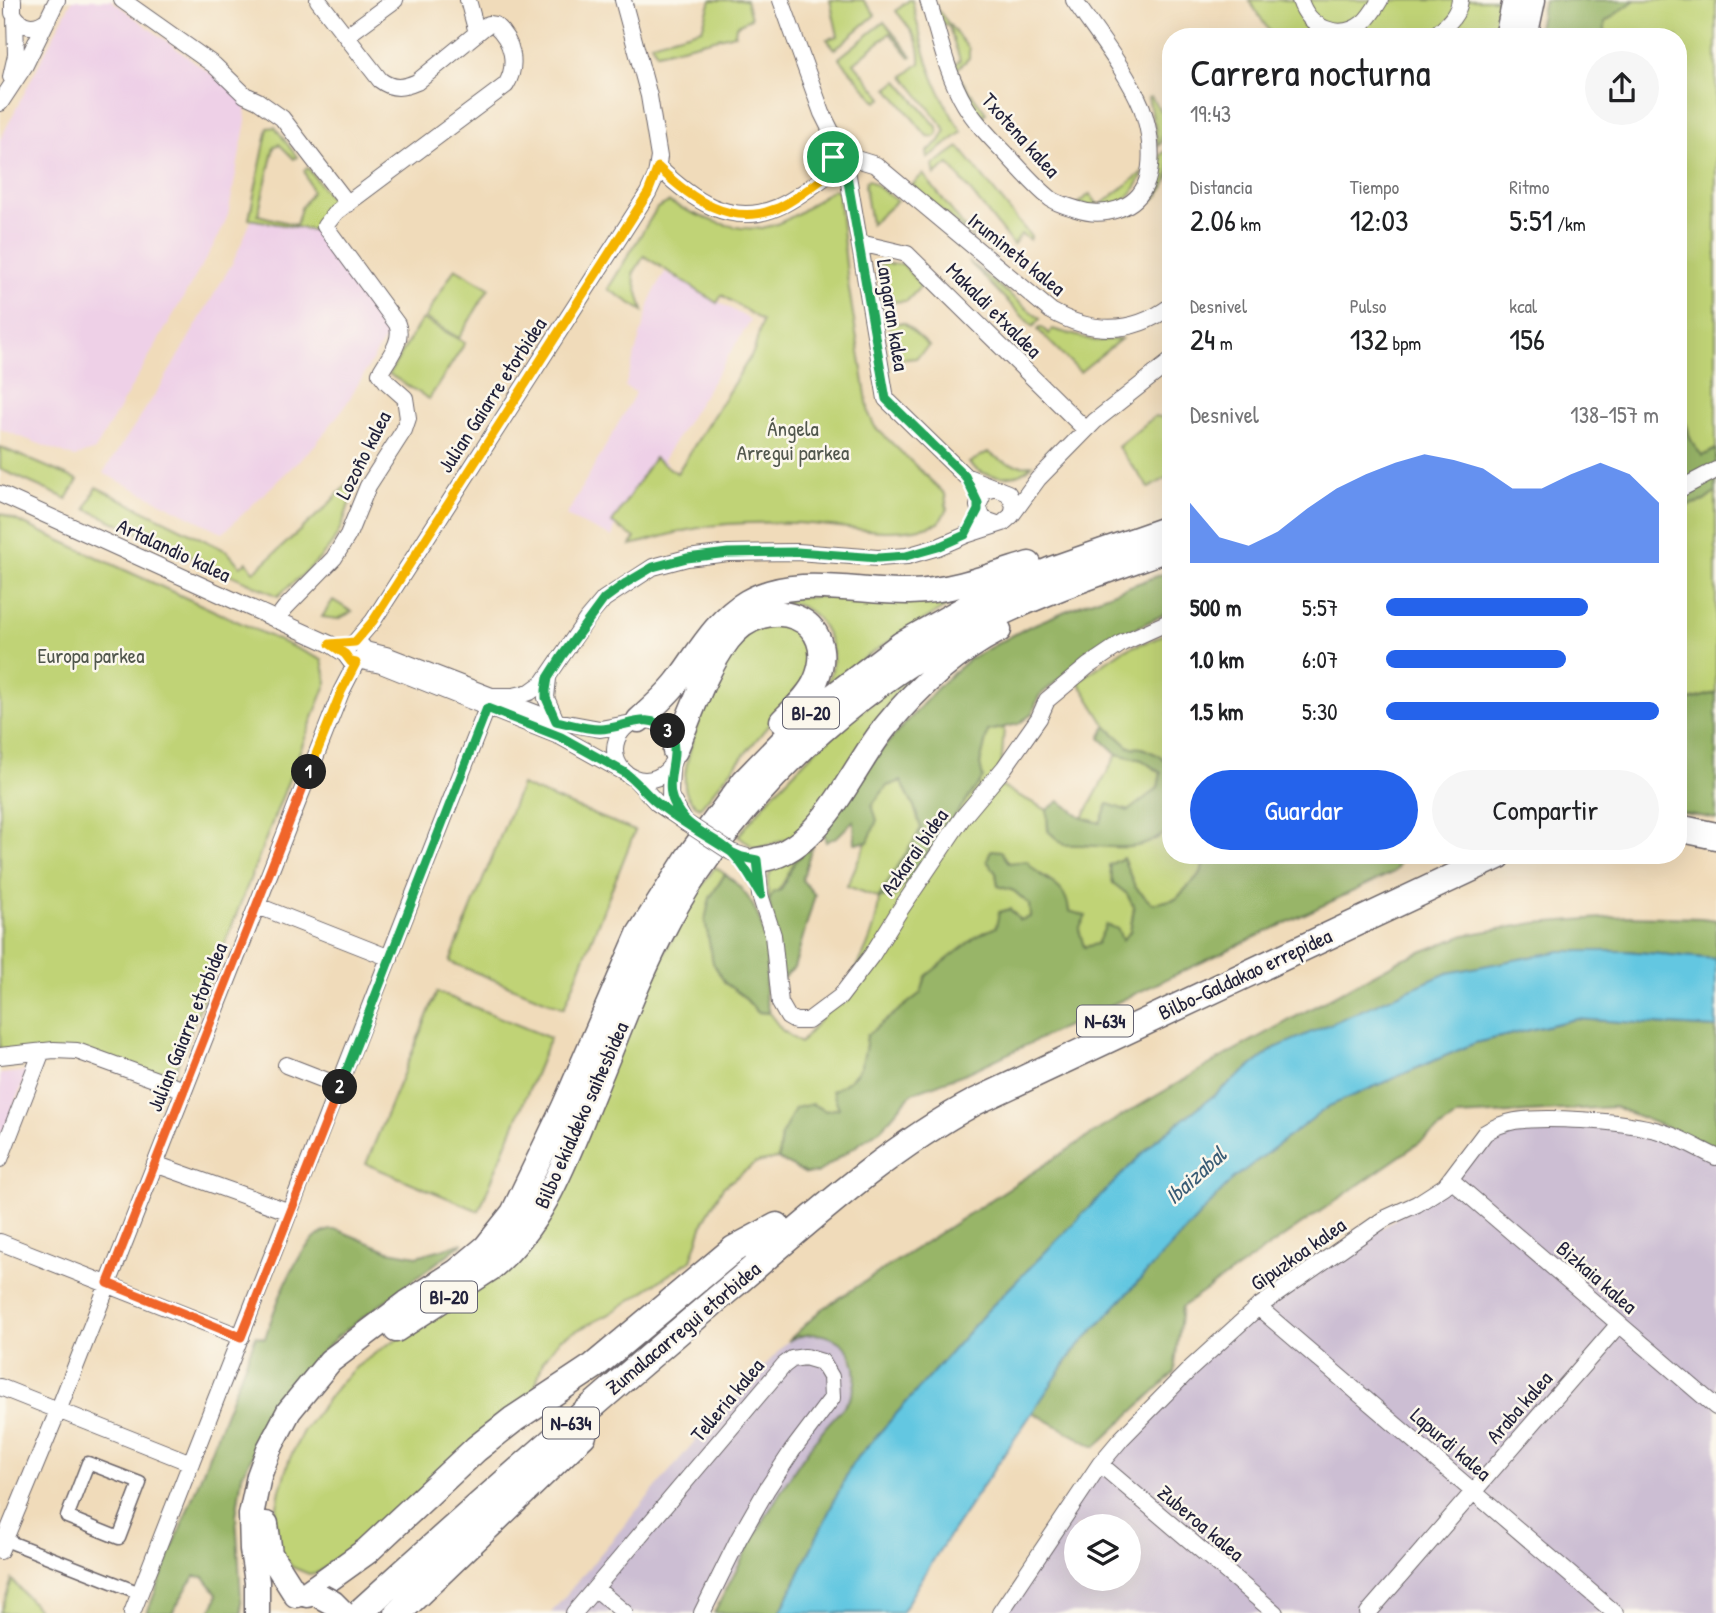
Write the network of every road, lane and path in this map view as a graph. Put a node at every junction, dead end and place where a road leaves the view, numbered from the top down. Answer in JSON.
{"nodes":[{"id":1,"x":122,"y":0,"type":"edge"},
{"id":2,"x":318,"y":0,"type":"edge"},
{"id":3,"x":396,"y":0,"type":"edge"},
{"id":4,"x":468,"y":0,"type":"edge"},
{"id":5,"x":623,"y":0,"type":"edge"},
{"id":6,"x":782,"y":0,"type":"edge"},
{"id":7,"x":928,"y":0,"type":"edge"},
{"id":8,"x":1074,"y":0,"type":"edge"},
{"id":9,"x":1300,"y":0,"type":"edge"},
{"id":10,"x":1380,"y":0,"type":"edge"},
{"id":11,"x":1460,"y":0,"type":"edge"},
{"id":12,"x":1515,"y":0,"type":"edge"},
{"id":13,"x":1533,"y":0,"type":"edge"},
{"id":14,"x":12,"y":6,"type":"edge"},
{"id":15,"x":52,"y":8,"type":"edge"},
{"id":16,"x":1322,"y":28,"type":"edge"},
{"id":17,"x":1355,"y":28,"type":"edge"},
{"id":18,"x":1443,"y":28,"type":"edge"},
{"id":19,"x":1509,"y":28,"type":"edge"},
{"id":20,"x":1527,"y":28,"type":"edge"},
{"id":21,"x":477,"y":33,"type":"junction"},
{"id":22,"x":346,"y":36,"type":"junction"},
{"id":23,"x":9,"y":87,"type":"junction"},
{"id":24,"x":0,"y":103,"type":"edge"},
{"id":25,"x":844,"y":162,"type":"junction"},
{"id":26,"x":658,"y":167,"type":"junction"},
{"id":27,"x":348,"y":204,"type":"junction"},
{"id":28,"x":860,"y":243,"type":"junction"},
{"id":29,"x":1162,"y":312,"type":"edge"},
{"id":30,"x":1162,"y":368,"type":"edge"},
{"id":31,"x":1086,"y":430,"type":"junction"},
{"id":32,"x":1716,"y":470,"type":"edge"},
{"id":33,"x":965,"y":476,"type":"junction"},
{"id":34,"x":1038,"y":478,"type":"junction"},
{"id":35,"x":1687,"y":485,"type":"edge"},
{"id":36,"x":1000,"y":489,"type":"junction"},
{"id":37,"x":0,"y":494,"type":"edge"},
{"id":38,"x":978,"y":507,"type":"junction"},
{"id":39,"x":1013,"y":511,"type":"junction"},
{"id":40,"x":997,"y":524,"type":"junction"},
{"id":41,"x":1162,"y":527,"type":"edge"},
{"id":42,"x":1162,"y":527,"type":"edge"},
{"id":43,"x":965,"y":535,"type":"junction"},
{"id":44,"x":1162,"y":551,"type":"edge"},
{"id":45,"x":1138,"y":559,"type":"junction"},
{"id":46,"x":276,"y":620,"type":"junction"},
{"id":47,"x":1162,"y":626,"type":"edge"},
{"id":48,"x":355,"y":652,"type":"junction"},
{"id":49,"x":546,"y":680,"type":"junction"},
{"id":50,"x":490,"y":702,"type":"junction"},
{"id":51,"x":556,"y":721,"type":"junction"},
{"id":52,"x":635,"y":721,"type":"junction"},
{"id":53,"x":673,"y":758,"type":"junction"},
{"id":54,"x":629,"y":775,"type":"junction"},
{"id":55,"x":1687,"y":813,"type":"edge"},
{"id":56,"x":1716,"y":818,"type":"edge"},
{"id":57,"x":685,"y":822,"type":"junction"},
{"id":58,"x":1687,"y":830,"type":"edge"},
{"id":59,"x":1716,"y":835,"type":"edge"},
{"id":60,"x":1687,"y":843,"type":"edge"},
{"id":61,"x":1716,"y":848,"type":"edge"},
{"id":62,"x":731,"y":852,"type":"junction"},
{"id":63,"x":757,"y":860,"type":"junction"},
{"id":64,"x":1440,"y":864,"type":"edge"},
{"id":65,"x":1481,"y":864,"type":"edge"},
{"id":66,"x":761,"y":895,"type":"junction"},
{"id":67,"x":258,"y":906,"type":"junction"},
{"id":68,"x":639,"y":934,"type":"junction"},
{"id":69,"x":390,"y":958,"type":"junction"},
{"id":70,"x":42,"y":1051,"type":"junction"},
{"id":71,"x":0,"y":1056,"type":"edge"},
{"id":72,"x":286,"y":1065,"type":"dead end"},
{"id":73,"x":340,"y":1086,"type":"junction"},
{"id":74,"x":184,"y":1090,"type":"junction"},
{"id":75,"x":1716,"y":1157,"type":"edge"},
{"id":76,"x":0,"y":1159,"type":"edge"},
{"id":77,"x":155,"y":1164,"type":"junction"},
{"id":78,"x":1450,"y":1179,"type":"junction"},
{"id":79,"x":290,"y":1212,"type":"junction"},
{"id":80,"x":782,"y":1233,"type":"junction"},
{"id":81,"x":0,"y":1242,"type":"edge"},
{"id":82,"x":108,"y":1283,"type":"junction"},
{"id":83,"x":1258,"y":1307,"type":"junction"},
{"id":84,"x":1619,"y":1324,"type":"junction"},
{"id":85,"x":241,"y":1337,"type":"junction"},
{"id":86,"x":0,"y":1387,"type":"edge"},
{"id":87,"x":1716,"y":1407,"type":"edge"},
{"id":88,"x":58,"y":1411,"type":"junction"},
{"id":89,"x":191,"y":1463,"type":"junction"},
{"id":90,"x":1100,"y":1464,"type":"junction"},
{"id":91,"x":1473,"y":1491,"type":"junction"},
{"id":92,"x":66,"y":1517,"type":"joint"},
{"id":93,"x":1,"y":1543,"type":"edge"},
{"id":94,"x":595,"y":1588,"type":"junction"},
{"id":95,"x":140,"y":1593,"type":"junction"},
{"id":96,"x":314,"y":1600,"type":"edge"},
{"id":97,"x":133,"y":1611,"type":"edge"},
{"id":98,"x":257,"y":1613,"type":"edge"},
{"id":99,"x":266,"y":1613,"type":"edge"},
{"id":100,"x":343,"y":1613,"type":"edge"},
{"id":101,"x":359,"y":1613,"type":"edge"},
{"id":102,"x":398,"y":1613,"type":"edge"},
{"id":103,"x":574,"y":1613,"type":"edge"},
{"id":104,"x":625,"y":1613,"type":"edge"},
{"id":105,"x":702,"y":1613,"type":"edge"},
{"id":106,"x":1000,"y":1613,"type":"edge"},
{"id":107,"x":1275,"y":1613,"type":"edge"},
{"id":108,"x":1367,"y":1613,"type":"edge"},
{"id":109,"x":1615,"y":1613,"type":"edge"}],
"edges":[{"from":1,"to":27,"type":"street"},
{"from":2,"to":22,"type":"street"},
{"from":3,"to":22,"type":"street"},
{"from":4,"to":21,"type":"street"},
{"from":5,"to":26,"type":"street"},
{"from":6,"to":25,"type":"street","name":"Langaran kalea"},
{"from":7,"to":8,"type":"street","name":"Txotena kalea"},
{"from":9,"to":16,"type":"street"},
{"from":10,"to":17,"type":"street"},
{"from":11,"to":18,"type":"street"},
{"from":12,"to":19,"type":"main road"},
{"from":13,"to":20,"type":"main road"},
{"from":14,"to":15,"type":"street"},
{"from":14,"to":23,"type":"street"},
{"from":15,"to":23,"type":"street"},
{"from":21,"to":22,"type":"street"},
{"from":21,"to":27,"type":"street","name":"Lozoño kalea"},
{"from":23,"to":24,"type":"street"},
{"from":25,"to":26,"type":"street"},
{"from":25,"to":28,"type":"street","name":"Langaran kalea"},
{"from":25,"to":29,"type":"street","name":"Irumineta kalea"},
{"from":26,"to":48,"type":"street","name":"Julian Gaiarre etorbidea"},
{"from":27,"to":46,"type":"street","name":"Lozoño kalea"},
{"from":28,"to":31,"type":"street","name":"Makaldi etxaldea"},
{"from":28,"to":33,"type":"street","name":"Langaran kalea"},
{"from":30,"to":31,"type":"street"},
{"from":31,"to":34,"type":"street"},
{"from":32,"to":35,"type":"street"},
{"from":33,"to":36,"type":"street","name":"Langaran kalea"},
{"from":33,"to":38,"type":"street","name":"Langaran kalea"},
{"from":34,"to":36,"type":"street"},
{"from":34,"to":39,"type":"street"},
{"from":36,"to":38,"type":"street"},
{"from":36,"to":39,"type":"street"},
{"from":37,"to":46,"type":"street","name":"Artalandio kalea"},
{"from":38,"to":40,"type":"street"},
{"from":38,"to":43,"type":"street"},
{"from":39,"to":40,"type":"street"},
{"from":40,"to":43,"type":"street"},
{"from":41,"to":52,"type":"main road"},
{"from":42,"to":68,"type":"main road","number":"BI-20"},
{"from":43,"to":49,"type":"street"},
{"from":44,"to":45,"type":"main road","number":"BI-20"},
{"from":45,"to":63,"type":"main road"},
{"from":45,"to":96,"type":"main road","name":"Bilbo ekialdeko saihesbidea","number":"BI-20"},
{"from":46,"to":48,"type":"street","name":"Artalandio kalea"},
{"from":47,"to":66,"type":"street","name":"Azkarai bidea"},
{"from":48,"to":50,"type":"street","name":"Artalandio kalea"},
{"from":48,"to":67,"type":"street","name":"Julian Gaiarre etorbidea"},
{"from":49,"to":50,"type":"street"},
{"from":49,"to":51,"type":"street"},
{"from":50,"to":51,"type":"street","name":"Artalandio kalea"},
{"from":50,"to":54,"type":"street","name":"Artalandio kalea"},
{"from":50,"to":69,"type":"street"},
{"from":51,"to":52,"type":"street","name":"Artalandio kalea"},
{"from":52,"to":53,"type":"street"},
{"from":52,"to":54,"type":"street"},
{"from":53,"to":54,"type":"street"},
{"from":53,"to":57,"type":"street"},
{"from":53,"to":68,"type":"main road"},
{"from":54,"to":57,"type":"street"},
{"from":55,"to":56,"type":"highway"},
{"from":57,"to":62,"type":"street","bridge":true},
{"from":58,"to":59,"type":"highway"},
{"from":60,"to":61,"type":"highway"},
{"from":62,"to":63,"type":"street"},
{"from":62,"to":66,"type":"street"},
{"from":63,"to":66,"type":"street"},
{"from":64,"to":80,"type":"highway","name":"Bilbo-Galdakao errepidea","number":"N-634"},
{"from":65,"to":80,"type":"highway","name":"Bilbo-Galdakao errepidea","number":"N-634"},
{"from":67,"to":69,"type":"street"},
{"from":67,"to":74,"type":"street","name":"Julian Gaiarre etorbidea"},
{"from":68,"to":98,"type":"main road","name":"Bilbo ekialdeko saihesbidea","number":"BI-20"},
{"from":69,"to":73,"type":"street"},
{"from":70,"to":71,"type":"street"},
{"from":70,"to":74,"type":"street"},
{"from":70,"to":76,"type":"street"},
{"from":72,"to":73,"type":"street"},
{"from":73,"to":79,"type":"street"},
{"from":74,"to":77,"type":"street","name":"Julian Gaiarre etorbidea"},
{"from":75,"to":78,"type":"street","name":"Gipuzkoa kalea"},
{"from":77,"to":79,"type":"street"},
{"from":77,"to":82,"type":"street","name":"Julian Gaiarre etorbidea"},
{"from":78,"to":83,"type":"street","name":"Gipuzkoa kalea"},
{"from":78,"to":84,"type":"street","name":"Bizkaia kalea"},
{"from":79,"to":85,"type":"street"},
{"from":80,"to":96,"type":"highway","name":"Zumalacarregui etorbidea","number":"N-634"},
{"from":80,"to":96,"type":"highway","number":"N-634"},
{"from":80,"to":101,"type":"highway","name":"Zumalacarregui etorbidea","number":"N-634"},
{"from":80,"to":102,"type":"highway","number":"N-634"},
{"from":81,"to":82,"type":"street"},
{"from":82,"to":85,"type":"street"},
{"from":82,"to":88,"type":"street","name":"Julian Gaiarre etorbidea"},
{"from":83,"to":90,"type":"street","name":"Gipuzkoa kalea"},
{"from":83,"to":91,"type":"street","name":"Lapurdi kalea"},
{"from":84,"to":87,"type":"street","name":"Bizkaia kalea"},
{"from":84,"to":91,"type":"street","name":"Araba kalea"},
{"from":85,"to":89,"type":"street"},
{"from":86,"to":88,"type":"street"},
{"from":88,"to":89,"type":"street"},
{"from":88,"to":93,"type":"street","name":"Julian Gaiarre etorbidea"},
{"from":89,"to":95,"type":"street"},
{"from":90,"to":106,"type":"street","name":"Gipuzkoa kalea"},
{"from":90,"to":107,"type":"street","name":"Zuberoa kalea"},
{"from":91,"to":108,"type":"street","name":"Araba kalea"},
{"from":91,"to":109,"type":"street","name":"Lapurdi kalea"},
{"from":92,"to":92,"type":"street"},
{"from":93,"to":95,"type":"street"},
{"from":94,"to":103,"type":"street","name":"Telleria kalea"},
{"from":94,"to":104,"type":"street"},
{"from":94,"to":105,"type":"street","name":"Telleria kalea"},
{"from":95,"to":97,"type":"street"},
{"from":96,"to":99,"type":"main road"},
{"from":96,"to":100,"type":"main road","bridge":true}]}
